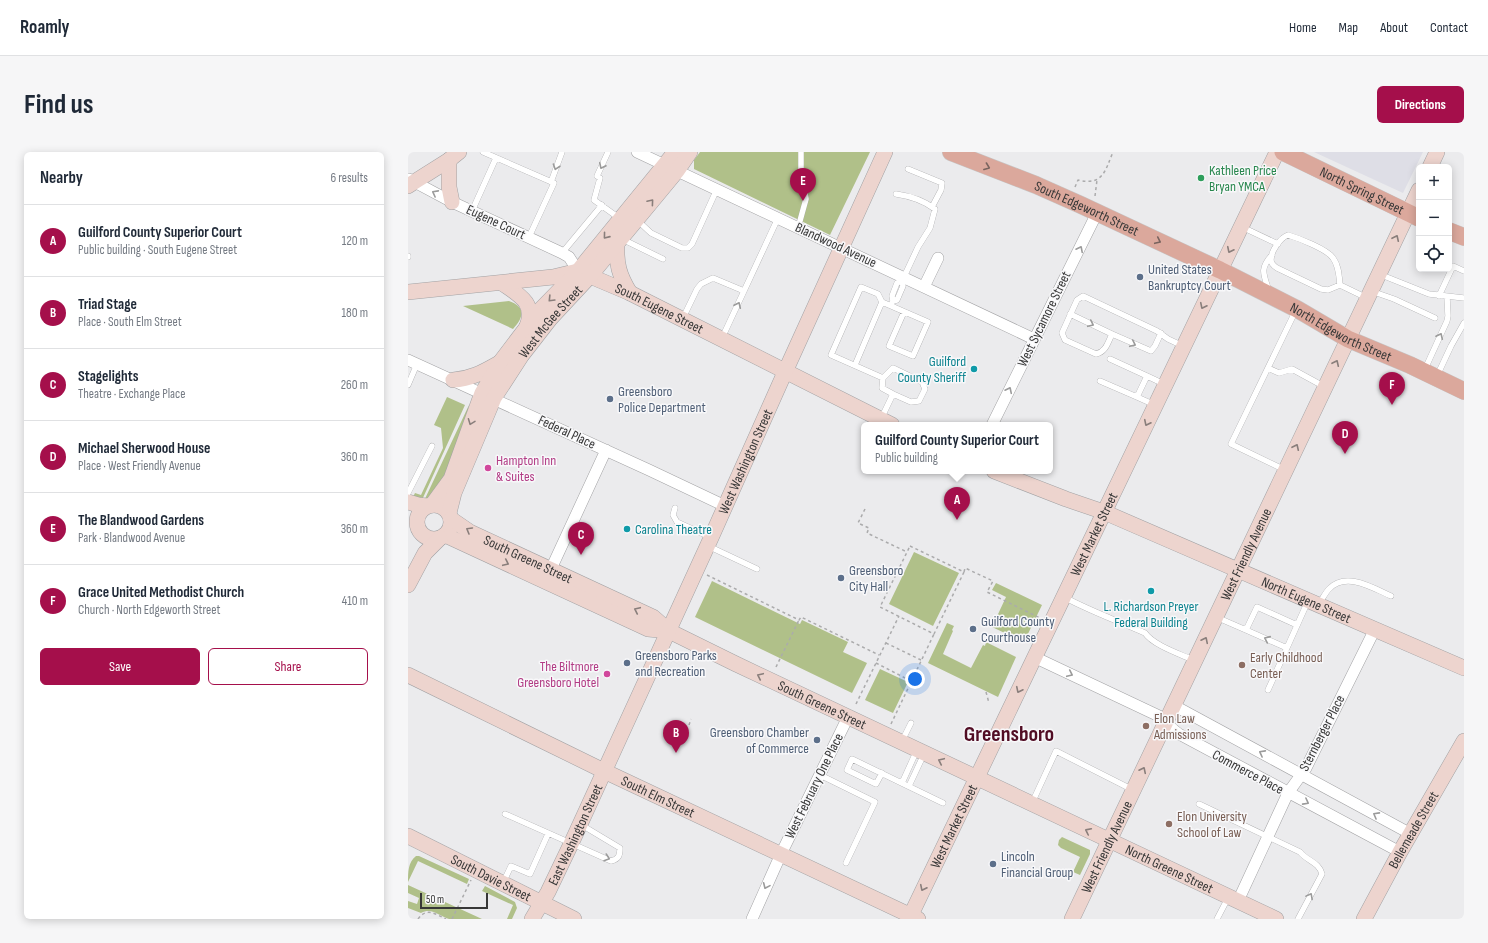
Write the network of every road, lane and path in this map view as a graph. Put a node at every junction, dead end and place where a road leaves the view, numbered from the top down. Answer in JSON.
{"nodes":[{"id":1,"x":483,"y":152,"type":"edge"},
{"id":2,"x":562,"y":152,"type":"edge"},
{"id":3,"x":608,"y":152,"type":"edge"},
{"id":4,"x":637,"y":152,"type":"edge"},
{"id":5,"x":675,"y":152,"type":"edge"},
{"id":6,"x":690,"y":152,"type":"edge"},
{"id":7,"x":801,"y":152,"type":"edge"},
{"id":8,"x":885,"y":152,"type":"edge"},
{"id":9,"x":951,"y":152,"type":"edge"},
{"id":10,"x":1113,"y":152,"type":"edge"},
{"id":11,"x":1277,"y":152,"type":"edge"},
{"id":12,"x":1283,"y":152,"type":"edge"},
{"id":13,"x":1437,"y":152,"type":"edge"},
{"id":14,"x":454,"y":156,"type":"edge"},
{"id":15,"x":496,"y":158,"type":"junction"},
{"id":16,"x":1431,"y":164,"type":"edge"},
{"id":17,"x":671,"y":168,"type":"junction"},
{"id":18,"x":908,"y":169,"type":"dead end"},
{"id":19,"x":1097,"y":180,"type":"junction"},
{"id":20,"x":410,"y":182,"type":"edge"},
{"id":21,"x":551,"y":182,"type":"junction"},
{"id":22,"x":1075,"y":187,"type":"dead end"},
{"id":23,"x":717,"y":189,"type":"junction"},
{"id":24,"x":896,"y":194,"type":"dead end"},
{"id":25,"x":1095,"y":196,"type":"dead end"},
{"id":26,"x":1417,"y":200,"type":"edge"},
{"id":27,"x":452,"y":202,"type":"junction"},
{"id":28,"x":602,"y":205,"type":"junction"},
{"id":29,"x":932,"y":207,"type":"junction"},
{"id":30,"x":472,"y":211,"type":"junction"},
{"id":31,"x":1097,"y":213,"type":"junction"},
{"id":32,"x":1413,"y":216,"type":"edge"},
{"id":33,"x":778,"y":218,"type":"junction"},
{"id":34,"x":620,"y":219,"type":"junction"},
{"id":35,"x":636,"y":219,"type":"junction"},
{"id":36,"x":1241,"y":226,"type":"junction"},
{"id":37,"x":798,"y":228,"type":"junction"},
{"id":38,"x":1452,"y":232,"type":"edge"},
{"id":39,"x":529,"y":237,"type":"junction"},
{"id":40,"x":1464,"y":237,"type":"edge"},
{"id":41,"x":618,"y":241,"type":"junction"},
{"id":42,"x":1278,"y":244,"type":"junction"},
{"id":43,"x":842,"y":248,"type":"junction"},
{"id":44,"x":562,"y":253,"type":"junction"},
{"id":45,"x":1272,"y":255,"type":"junction"},
{"id":46,"x":938,"y":258,"type":"dead end"},
{"id":47,"x":663,"y":259,"type":"dead end"},
{"id":48,"x":1220,"y":270,"type":"junction"},
{"id":49,"x":1464,"y":271,"type":"edge"},
{"id":50,"x":584,"y":273,"type":"junction"},
{"id":51,"x":1379,"y":274,"type":"junction"},
{"id":52,"x":903,"y":279,"type":"junction"},
{"id":53,"x":502,"y":283,"type":"junction"},
{"id":54,"x":1340,"y":285,"type":"junction"},
{"id":55,"x":924,"y":287,"type":"junction"},
{"id":56,"x":744,"y":291,"type":"junction"},
{"id":57,"x":408,"y":292,"type":"edge"},
{"id":58,"x":630,"y":293,"type":"junction"},
{"id":59,"x":1369,"y":294,"type":"junction"},
{"id":60,"x":1271,"y":296,"type":"junction"},
{"id":61,"x":1439,"y":296,"type":"junction"},
{"id":62,"x":1447,"y":297,"type":"junction"},
{"id":63,"x":1464,"y":298,"type":"edge"},
{"id":64,"x":882,"y":302,"type":"junction"},
{"id":65,"x":892,"y":303,"type":"junction"},
{"id":66,"x":1297,"y":310,"type":"junction"},
{"id":67,"x":904,"y":312,"type":"junction"},
{"id":68,"x":1070,"y":314,"type":"junction"},
{"id":69,"x":1434,"y":318,"type":"dead end"},
{"id":70,"x":682,"y":320,"type":"junction"},
{"id":71,"x":1464,"y":323,"type":"edge"},
{"id":72,"x":526,"y":328,"type":"junction"},
{"id":73,"x":1159,"y":332,"type":"junction"},
{"id":74,"x":1112,"y":334,"type":"junction"},
{"id":75,"x":1034,"y":339,"type":"junction"},
{"id":76,"x":1348,"y":339,"type":"junction"},
{"id":77,"x":721,"y":340,"type":"junction"},
{"id":78,"x":1184,"y":346,"type":"junction"},
{"id":79,"x":1110,"y":359,"type":"dead end"},
{"id":80,"x":501,"y":361,"type":"junction"},
{"id":81,"x":413,"y":362,"type":"edge"},
{"id":82,"x":855,"y":365,"type":"junction"},
{"id":83,"x":1268,"y":368,"type":"junction"},
{"id":84,"x":785,"y":372,"type":"junction"},
{"id":85,"x":1430,"y":375,"type":"junction"},
{"id":86,"x":1147,"y":376,"type":"junction"},
{"id":87,"x":883,"y":378,"type":"junction"},
{"id":88,"x":453,"y":380,"type":"junction"},
{"id":89,"x":1100,"y":381,"type":"dead end"},
{"id":90,"x":1165,"y":384,"type":"junction"},
{"id":91,"x":408,"y":385,"type":"edge"},
{"id":92,"x":1325,"y":388,"type":"junction"},
{"id":93,"x":1464,"y":391,"type":"edge"},
{"id":94,"x":893,"y":394,"type":"junction"},
{"id":95,"x":488,"y":396,"type":"junction"},
{"id":96,"x":1137,"y":397,"type":"junction"},
{"id":97,"x":1155,"y":406,"type":"junction"},
{"id":98,"x":887,"y":422,"type":"edge"},
{"id":99,"x":993,"y":422,"type":"edge"},
{"id":100,"x":432,"y":446,"type":"dead end"},
{"id":101,"x":606,"y":450,"type":"junction"},
{"id":102,"x":1285,"y":470,"type":"junction"},
{"id":103,"x":1002,"y":474,"type":"edge"},
{"id":104,"x":408,"y":493,"type":"edge"},
{"id":105,"x":408,"y":502,"type":"edge"},
{"id":106,"x":429,"y":505,"type":"junction"},
{"id":107,"x":725,"y":506,"type":"junction"},
{"id":108,"x":675,"y":508,"type":"dead end"},
{"id":109,"x":865,"y":508,"type":"dead end"},
{"id":110,"x":1104,"y":512,"type":"junction"},
{"id":111,"x":450,"y":516,"type":"junction"},
{"id":112,"x":415,"y":522,"type":"edge"},
{"id":113,"x":442,"y":536,"type":"junction"},
{"id":114,"x":710,"y":542,"type":"junction"},
{"id":115,"x":907,"y":552,"type":"junction"},
{"id":116,"x":408,"y":568,"type":"edge"},
{"id":117,"x":551,"y":569,"type":"junction"},
{"id":118,"x":697,"y":569,"type":"junction"},
{"id":119,"x":757,"y":570,"type":"dead end"},
{"id":120,"x":1237,"y":571,"type":"junction"},
{"id":121,"x":964,"y":572,"type":"junction"},
{"id":122,"x":408,"y":585,"type":"edge"},
{"id":123,"x":1391,"y":596,"type":"dead end"},
{"id":124,"x":1063,"y":597,"type":"junction"},
{"id":125,"x":1313,"y":603,"type":"junction"},
{"id":126,"x":899,"y":616,"type":"junction"},
{"id":127,"x":1215,"y":617,"type":"junction"},
{"id":128,"x":799,"y":620,"type":"junction"},
{"id":129,"x":1051,"y":623,"type":"junction"},
{"id":130,"x":1297,"y":625,"type":"junction"},
{"id":131,"x":1375,"y":629,"type":"junction"},
{"id":132,"x":1246,"y":630,"type":"junction"},
{"id":133,"x":669,"y":631,"type":"junction"},
{"id":134,"x":934,"y":634,"type":"junction"},
{"id":135,"x":886,"y":643,"type":"junction"},
{"id":136,"x":1287,"y":648,"type":"junction"},
{"id":137,"x":880,"y":655,"type":"junction"},
{"id":138,"x":1034,"y":657,"type":"junction"},
{"id":139,"x":922,"y":660,"type":"junction"},
{"id":140,"x":1194,"y":661,"type":"junction"},
{"id":141,"x":876,"y":663,"type":"junction"},
{"id":142,"x":776,"y":667,"type":"dead end"},
{"id":143,"x":1464,"y":668,"type":"edge"},
{"id":144,"x":408,"y":675,"type":"edge"},
{"id":145,"x":912,"y":681,"type":"junction"},
{"id":146,"x":1268,"y":690,"type":"dead end"},
{"id":147,"x":986,"y":692,"type":"dead end"},
{"id":148,"x":988,"y":703,"type":"dead end"},
{"id":149,"x":1173,"y":705,"type":"junction"},
{"id":150,"x":852,"y":711,"type":"junction"},
{"id":151,"x":691,"y":719,"type":"dead end"},
{"id":152,"x":1166,"y":721,"type":"junction"},
{"id":153,"x":911,"y":723,"type":"dead end"},
{"id":154,"x":689,"y":725,"type":"dead end"},
{"id":155,"x":886,"y":735,"type":"junction"},
{"id":156,"x":1464,"y":741,"type":"edge"},
{"id":157,"x":902,"y":742,"type":"junction"},
{"id":158,"x":921,"y":752,"type":"junction"},
{"id":159,"x":604,"y":770,"type":"junction"},
{"id":160,"x":882,"y":773,"type":"junction"},
{"id":161,"x":1302,"y":774,"type":"junction"},
{"id":162,"x":820,"y":775,"type":"junction"},
{"id":163,"x":977,"y":778,"type":"junction"},
{"id":164,"x":902,"y":783,"type":"junction"},
{"id":165,"x":908,"y":786,"type":"junction"},
{"id":166,"x":1133,"y":790,"type":"junction"},
{"id":167,"x":1288,"y":793,"type":"junction"},
{"id":168,"x":943,"y":803,"type":"dead end"},
{"id":169,"x":1031,"y":804,"type":"junction"},
{"id":170,"x":1199,"y":804,"type":"dead end"},
{"id":171,"x":505,"y":814,"type":"dead end"},
{"id":172,"x":580,"y":824,"type":"junction"},
{"id":173,"x":548,"y":834,"type":"junction"},
{"id":174,"x":1410,"y":834,"type":"junction"},
{"id":175,"x":1268,"y":836,"type":"junction"},
{"id":176,"x":408,"y":837,"type":"edge"},
{"id":177,"x":1108,"y":841,"type":"junction"},
{"id":178,"x":571,"y":844,"type":"junction"},
{"id":179,"x":1400,"y":852,"type":"junction"},
{"id":180,"x":781,"y":854,"type":"junction"},
{"id":181,"x":846,"y":863,"type":"dead end"},
{"id":182,"x":471,"y":878,"type":"dead end"},
{"id":183,"x":503,"y":883,"type":"junction"},
{"id":184,"x":1233,"y":899,"type":"junction"},
{"id":185,"x":542,"y":903,"type":"junction"},
{"id":186,"x":912,"y":918,"type":"edge"},
{"id":187,"x":418,"y":919,"type":"edge"},
{"id":188,"x":446,"y":919,"type":"edge"},
{"id":189,"x":452,"y":919,"type":"edge"},
{"id":190,"x":532,"y":919,"type":"edge"},
{"id":191,"x":574,"y":919,"type":"edge"},
{"id":192,"x":752,"y":919,"type":"edge"},
{"id":193,"x":1072,"y":919,"type":"edge"},
{"id":194,"x":1217,"y":919,"type":"edge"},
{"id":195,"x":1276,"y":919,"type":"edge"},
{"id":196,"x":1298,"y":919,"type":"edge"},
{"id":197,"x":1364,"y":919,"type":"edge"}],
"edges":[{"from":1,"to":15,"type":"lane"},
{"from":2,"to":21,"type":"lane","one_way":true},
{"from":3,"to":28,"type":"lane","one_way":true},
{"from":4,"to":17,"type":"street","name":"Blandwood Avenue"},
{"from":5,"to":17,"type":"street","name":"West McGee Street"},
{"from":6,"to":17,"type":"street","name":"West McGee Street"},
{"from":7,"to":37,"type":"lane"},
{"from":8,"to":43,"type":"street","name":"West Washington Street"},
{"from":9,"to":31,"type":"main road","name":"South Edgeworth Street","one_way":true},
{"from":10,"to":19,"type":"path"},
{"from":11,"to":36,"type":"street","name":"West Market Street"},
{"from":12,"to":32,"type":"main road","name":"North Spring Street"},
{"from":13,"to":16,"type":"street"},
{"from":14,"to":20,"type":"street"},
{"from":14,"to":27,"type":"street"},
{"from":15,"to":21,"type":"lane"},
{"from":15,"to":30,"type":"lane"},
{"from":17,"to":23,"type":"street","name":"Blandwood Avenue"},
{"from":17,"to":34,"type":"street","name":"West McGee Street"},
{"from":35,"to":17,"type":"street","name":"West McGee Street","one_way":true},
{"from":18,"to":29,"type":"lane"},
{"from":19,"to":22,"type":"path"},
{"from":19,"to":25,"type":"path"},
{"from":27,"to":20,"type":"street","name":"Eugene Court","one_way":true},
{"from":21,"to":39,"type":"lane"},
{"from":23,"to":33,"type":"street","name":"Blandwood Avenue"},
{"from":23,"to":35,"type":"lane"},
{"from":24,"to":29,"type":"lane"},
{"from":26,"to":32,"type":"street","name":"West Friendly Avenue"},
{"from":27,"to":30,"type":"street","name":"Eugene Court"},
{"from":28,"to":34,"type":"lane"},
{"from":28,"to":44,"type":"lane"},
{"from":29,"to":52,"type":"lane"},
{"from":30,"to":39,"type":"street","name":"Eugene Court"},
{"from":31,"to":48,"type":"main road","name":"South Edgeworth Street","one_way":true},
{"from":75,"to":31,"type":"street","name":"West Sycamore Street","one_way":true},
{"from":51,"to":32,"type":"street","name":"West Friendly Avenue","one_way":true},
{"from":33,"to":37,"type":"street","name":"Blandwood Avenue"},
{"from":33,"to":56,"type":"lane"},
{"from":34,"to":50,"type":"street","name":"West McGee Street","one_way":true},
{"from":35,"to":41,"type":"street","name":"West McGee Street"},
{"from":36,"to":42,"type":"lane"},
{"from":36,"to":48,"type":"street","name":"West Market Street","one_way":true},
{"from":37,"to":43,"type":"street","name":"Blandwood Avenue"},
{"from":38,"to":40,"type":"main road"},
{"from":39,"to":44,"type":"street","name":"Eugene Court"},
{"from":41,"to":47,"type":"lane"},
{"from":41,"to":50,"type":"street","name":"West McGee Street"},
{"from":41,"to":58,"type":"street"},
{"from":42,"to":45,"type":"lane"},
{"from":42,"to":54,"type":"lane"},
{"from":43,"to":52,"type":"street","name":"Blandwood Avenue"},
{"from":43,"to":84,"type":"street","name":"West Washington Street"},
{"from":44,"to":50,"type":"street","name":"Eugene Court"},
{"from":45,"to":54,"type":"lane"},
{"from":45,"to":60,"type":"lane"},
{"from":46,"to":55,"type":"street"},
{"from":48,"to":60,"type":"main road","name":"North Edgeworth Street"},
{"from":48,"to":78,"type":"street","name":"West Market Street","one_way":true},
{"from":49,"to":61,"type":"lane"},
{"from":50,"to":53,"type":"street"},
{"from":50,"to":58,"type":"street","name":"South Eugene Street"},
{"from":50,"to":72,"type":"street","name":"West McGee Street","one_way":true},
{"from":50,"to":95,"type":"street","name":"West McGee Street"},
{"from":51,"to":59,"type":"street","name":"West Friendly Avenue"},
{"from":51,"to":61,"type":"lane"},
{"from":52,"to":55,"type":"street","name":"Blandwood Avenue"},
{"from":52,"to":65,"type":"lane"},
{"from":53,"to":57,"type":"street"},
{"from":53,"to":72,"type":"street"},
{"from":54,"to":59,"type":"lane"},
{"from":55,"to":75,"type":"street","name":"Blandwood Avenue"},
{"from":56,"to":70,"type":"lane"},
{"from":77,"to":56,"type":"lane","one_way":true},
{"from":58,"to":70,"type":"street","name":"South Eugene Street"},
{"from":59,"to":69,"type":"lane"},
{"from":59,"to":76,"type":"street","name":"West Friendly Avenue"},
{"from":60,"to":66,"type":"main road","name":"North Edgeworth Street"},
{"from":61,"to":62,"type":"lane"},
{"from":62,"to":63,"type":"lane"},
{"from":85,"to":62,"type":"lane","one_way":true},
{"from":64,"to":65,"type":"lane"},
{"from":64,"to":82,"type":"lane"},
{"from":64,"to":82,"type":"lane"},
{"from":65,"to":67,"type":"lane"},
{"from":66,"to":76,"type":"main road","name":"North Edgeworth Street"},
{"from":66,"to":83,"type":"lane"},
{"from":67,"to":67,"type":"lane"},
{"from":68,"to":73,"type":"lane"},
{"from":68,"to":74,"type":"lane","one_way":true},
{"from":68,"to":74,"type":"lane"},
{"from":70,"to":77,"type":"street","name":"South Eugene Street"},
{"from":71,"to":85,"type":"lane"},
{"from":72,"to":80,"type":"street","name":"West McGee Street"},
{"from":74,"to":73,"type":"lane","one_way":true},
{"from":73,"to":78,"type":"lane"},
{"from":99,"to":75,"type":"street","name":"West Sycamore Street","one_way":true},
{"from":76,"to":85,"type":"main road","name":"North Edgeworth Street"},
{"from":92,"to":76,"type":"street","name":"West Friendly Avenue","one_way":true},
{"from":77,"to":84,"type":"street","name":"South Eugene Street"},
{"from":78,"to":90,"type":"street","name":"West Market Street"},
{"from":79,"to":86,"type":"lane"},
{"from":80,"to":88,"type":"street"},
{"from":80,"to":95,"type":"street","name":"West McGee Street"},
{"from":81,"to":88,"type":"street","name":"Federal Place"},
{"from":81,"to":91,"type":"lane"},
{"from":82,"to":87,"type":"lane"},
{"from":83,"to":92,"type":"lane"},
{"from":83,"to":102,"type":"lane"},
{"from":84,"to":98,"type":"street","name":"South Eugene Street"},
{"from":84,"to":107,"type":"street","name":"West Washington Street"},
{"from":85,"to":93,"type":"main road","name":"North Edgeworth Street"},
{"from":86,"to":90,"type":"lane"},
{"from":86,"to":96,"type":"lane"},
{"from":87,"to":94,"type":"lane"},
{"from":87,"to":94,"type":"lane"},
{"from":88,"to":95,"type":"street","name":"Federal Place"},
{"from":89,"to":96,"type":"lane"},
{"from":90,"to":97,"type":"street","name":"West Market Street"},
{"from":102,"to":92,"type":"street","name":"West Friendly Avenue","one_way":true},
{"from":94,"to":98,"type":"lane"},
{"from":95,"to":101,"type":"street","name":"Federal Place"},
{"from":95,"to":106,"type":"street","name":"West McGee Street","one_way":true},
{"from":95,"to":111,"type":"street","name":"West McGee Street"},
{"from":96,"to":97,"type":"lane"},
{"from":97,"to":110,"type":"street","name":"West Market Street","one_way":true},
{"from":100,"to":104,"type":"lane"},
{"from":101,"to":107,"type":"street","name":"Federal Place"},
{"from":101,"to":117,"type":"street"},
{"from":102,"to":120,"type":"street","name":"West Friendly Avenue"},
{"from":103,"to":110,"type":"street"},
{"from":105,"to":106,"type":"street"},
{"from":106,"to":111,"type":"street"},
{"from":106,"to":112,"type":"street"},
{"from":107,"to":114,"type":"street","name":"West Washington Street"},
{"from":108,"to":114,"type":"lane"},
{"from":109,"to":115,"type":"path"},
{"from":110,"to":120,"type":"street","name":"North Eugene Street"},
{"from":110,"to":124,"type":"street","name":"West Market Street"},
{"from":111,"to":113,"type":"street"},
{"from":117,"to":111,"type":"street","name":"South Greene Street","one_way":true},
{"from":112,"to":113,"type":"street"},
{"from":112,"to":116,"type":"street"},
{"from":113,"to":122,"type":"street"},
{"from":113,"to":133,"type":"street","name":"South Greene Street","one_way":true},
{"from":114,"to":118,"type":"street","name":"West Washington Street"},
{"from":114,"to":119,"type":"lane"},
{"from":115,"to":121,"type":"path"},
{"from":115,"to":126,"type":"path"},
{"from":133,"to":117,"type":"street","name":"South Greene Street","one_way":true},
{"from":118,"to":128,"type":"path"},
{"from":118,"to":133,"type":"street","name":"West Washington Street"},
{"from":120,"to":125,"type":"street","name":"North Eugene Street"},
{"from":120,"to":127,"type":"street","name":"West Friendly Avenue"},
{"from":121,"to":129,"type":"path"},
{"from":121,"to":134,"type":"path"},
{"from":123,"to":125,"type":"lane"},
{"from":124,"to":129,"type":"street","name":"West Market Street"},
{"from":124,"to":140,"type":"lane"},
{"from":125,"to":130,"type":"lane"},
{"from":125,"to":131,"type":"street","name":"North Eugene Street"},
{"from":126,"to":134,"type":"path"},
{"from":126,"to":135,"type":"path"},
{"from":127,"to":132,"type":"lane"},
{"from":140,"to":127,"type":"street","name":"West Friendly Avenue","one_way":true},
{"from":128,"to":137,"type":"path"},
{"from":128,"to":142,"type":"path"},
{"from":129,"to":138,"type":"street","name":"West Market Street"},
{"from":130,"to":132,"type":"lane"},
{"from":130,"to":136,"type":"lane"},
{"from":131,"to":143,"type":"street","name":"North Eugene Street"},
{"from":131,"to":161,"type":"street","name":"Sternberger Place"},
{"from":136,"to":132,"type":"lane","one_way":true},
{"from":150,"to":133,"type":"street","name":"South Greene Street","one_way":true},
{"from":133,"to":159,"type":"street","name":"West Washington Street"},
{"from":134,"to":139,"type":"path"},
{"from":135,"to":137,"type":"path"},
{"from":135,"to":139,"type":"path"},
{"from":136,"to":146,"type":"lane"},
{"from":137,"to":141,"type":"path"},
{"from":138,"to":152,"type":"street","name":"Commerce Place","one_way":true},
{"from":138,"to":163,"type":"street","name":"West Market Street","one_way":true},
{"from":139,"to":145,"type":"path"},
{"from":140,"to":149,"type":"street","name":"West Friendly Avenue"},
{"from":141,"to":145,"type":"path"},
{"from":141,"to":150,"type":"path"},
{"from":144,"to":159,"type":"street","name":"South Elm Street"},
{"from":145,"to":155,"type":"path"},
{"from":147,"to":148,"type":"path"},
{"from":149,"to":152,"type":"street","name":"West Friendly Avenue"},
{"from":161,"to":149,"type":"street","name":"Commerce Place","one_way":true},
{"from":150,"to":155,"type":"street","name":"South Greene Street"},
{"from":150,"to":162,"type":"street","name":"West February One Place"},
{"from":151,"to":154,"type":"path"},
{"from":166,"to":152,"type":"street","name":"West Friendly Avenue","one_way":true},
{"from":152,"to":167,"type":"street","name":"Commerce Place"},
{"from":153,"to":157,"type":"lane"},
{"from":155,"to":157,"type":"street","name":"South Greene Street"},
{"from":156,"to":174,"type":"street","name":"Bellemeade Street"},
{"from":157,"to":158,"type":"street","name":"South Greene Street"},
{"from":163,"to":158,"type":"street","name":"South Greene Street","one_way":true},
{"from":158,"to":164,"type":"lane"},
{"from":158,"to":165,"type":"lane"},
{"from":159,"to":172,"type":"street","name":"East Washington Street"},
{"from":159,"to":180,"type":"street","name":"South Elm Street"},
{"from":160,"to":160,"type":"lane"},
{"from":160,"to":164,"type":"lane"},
{"from":161,"to":167,"type":"street","name":"Sternberger Place"},
{"from":174,"to":161,"type":"street","name":"Commerce Place","one_way":true},
{"from":162,"to":180,"type":"street","name":"West February One Place"},
{"from":162,"to":181,"type":"lane"},
{"from":163,"to":169,"type":"street","name":"North Greene Street"},
{"from":163,"to":186,"type":"street","name":"West Market Street","one_way":true},
{"from":164,"to":165,"type":"lane"},
{"from":165,"to":168,"type":"lane"},
{"from":166,"to":169,"type":"lane"},
{"from":166,"to":177,"type":"street","name":"West Friendly Avenue"},
{"from":167,"to":175,"type":"street","name":"Sternberger Place"},
{"from":167,"to":179,"type":"street","name":"Commerce Place","one_way":true},
{"from":177,"to":169,"type":"street","name":"North Greene Street","one_way":true},
{"from":170,"to":175,"type":"lane"},
{"from":171,"to":173,"type":"lane"},
{"from":172,"to":178,"type":"street","name":"East Washington Street"},
{"from":178,"to":172,"type":"lane","one_way":true},
{"from":173,"to":178,"type":"lane"},
{"from":173,"to":183,"type":"lane"},
{"from":174,"to":179,"type":"street","name":"Bellemeade Street"},
{"from":175,"to":184,"type":"street","name":"Sternberger Place"},
{"from":196,"to":175,"type":"lane","one_way":true},
{"from":176,"to":183,"type":"street","name":"South Davie Street"},
{"from":177,"to":184,"type":"street","name":"North Greene Street"},
{"from":177,"to":193,"type":"street","name":"West Friendly Avenue"},
{"from":178,"to":185,"type":"street","name":"East Washington Street"},
{"from":179,"to":197,"type":"street","name":"Bellemeade Street"},
{"from":180,"to":186,"type":"street","name":"South Elm Street"},
{"from":180,"to":192,"type":"street","name":"West February One Place","one_way":true},
{"from":182,"to":189,"type":"path"},
{"from":183,"to":185,"type":"street","name":"South Davie Street"},
{"from":184,"to":194,"type":"lane"},
{"from":184,"to":195,"type":"street","name":"North Greene Street"},
{"from":185,"to":190,"type":"street","name":"East Washington Street"},
{"from":185,"to":191,"type":"street","name":"South Davie Street"},
{"from":187,"to":188,"type":"path"}]}
